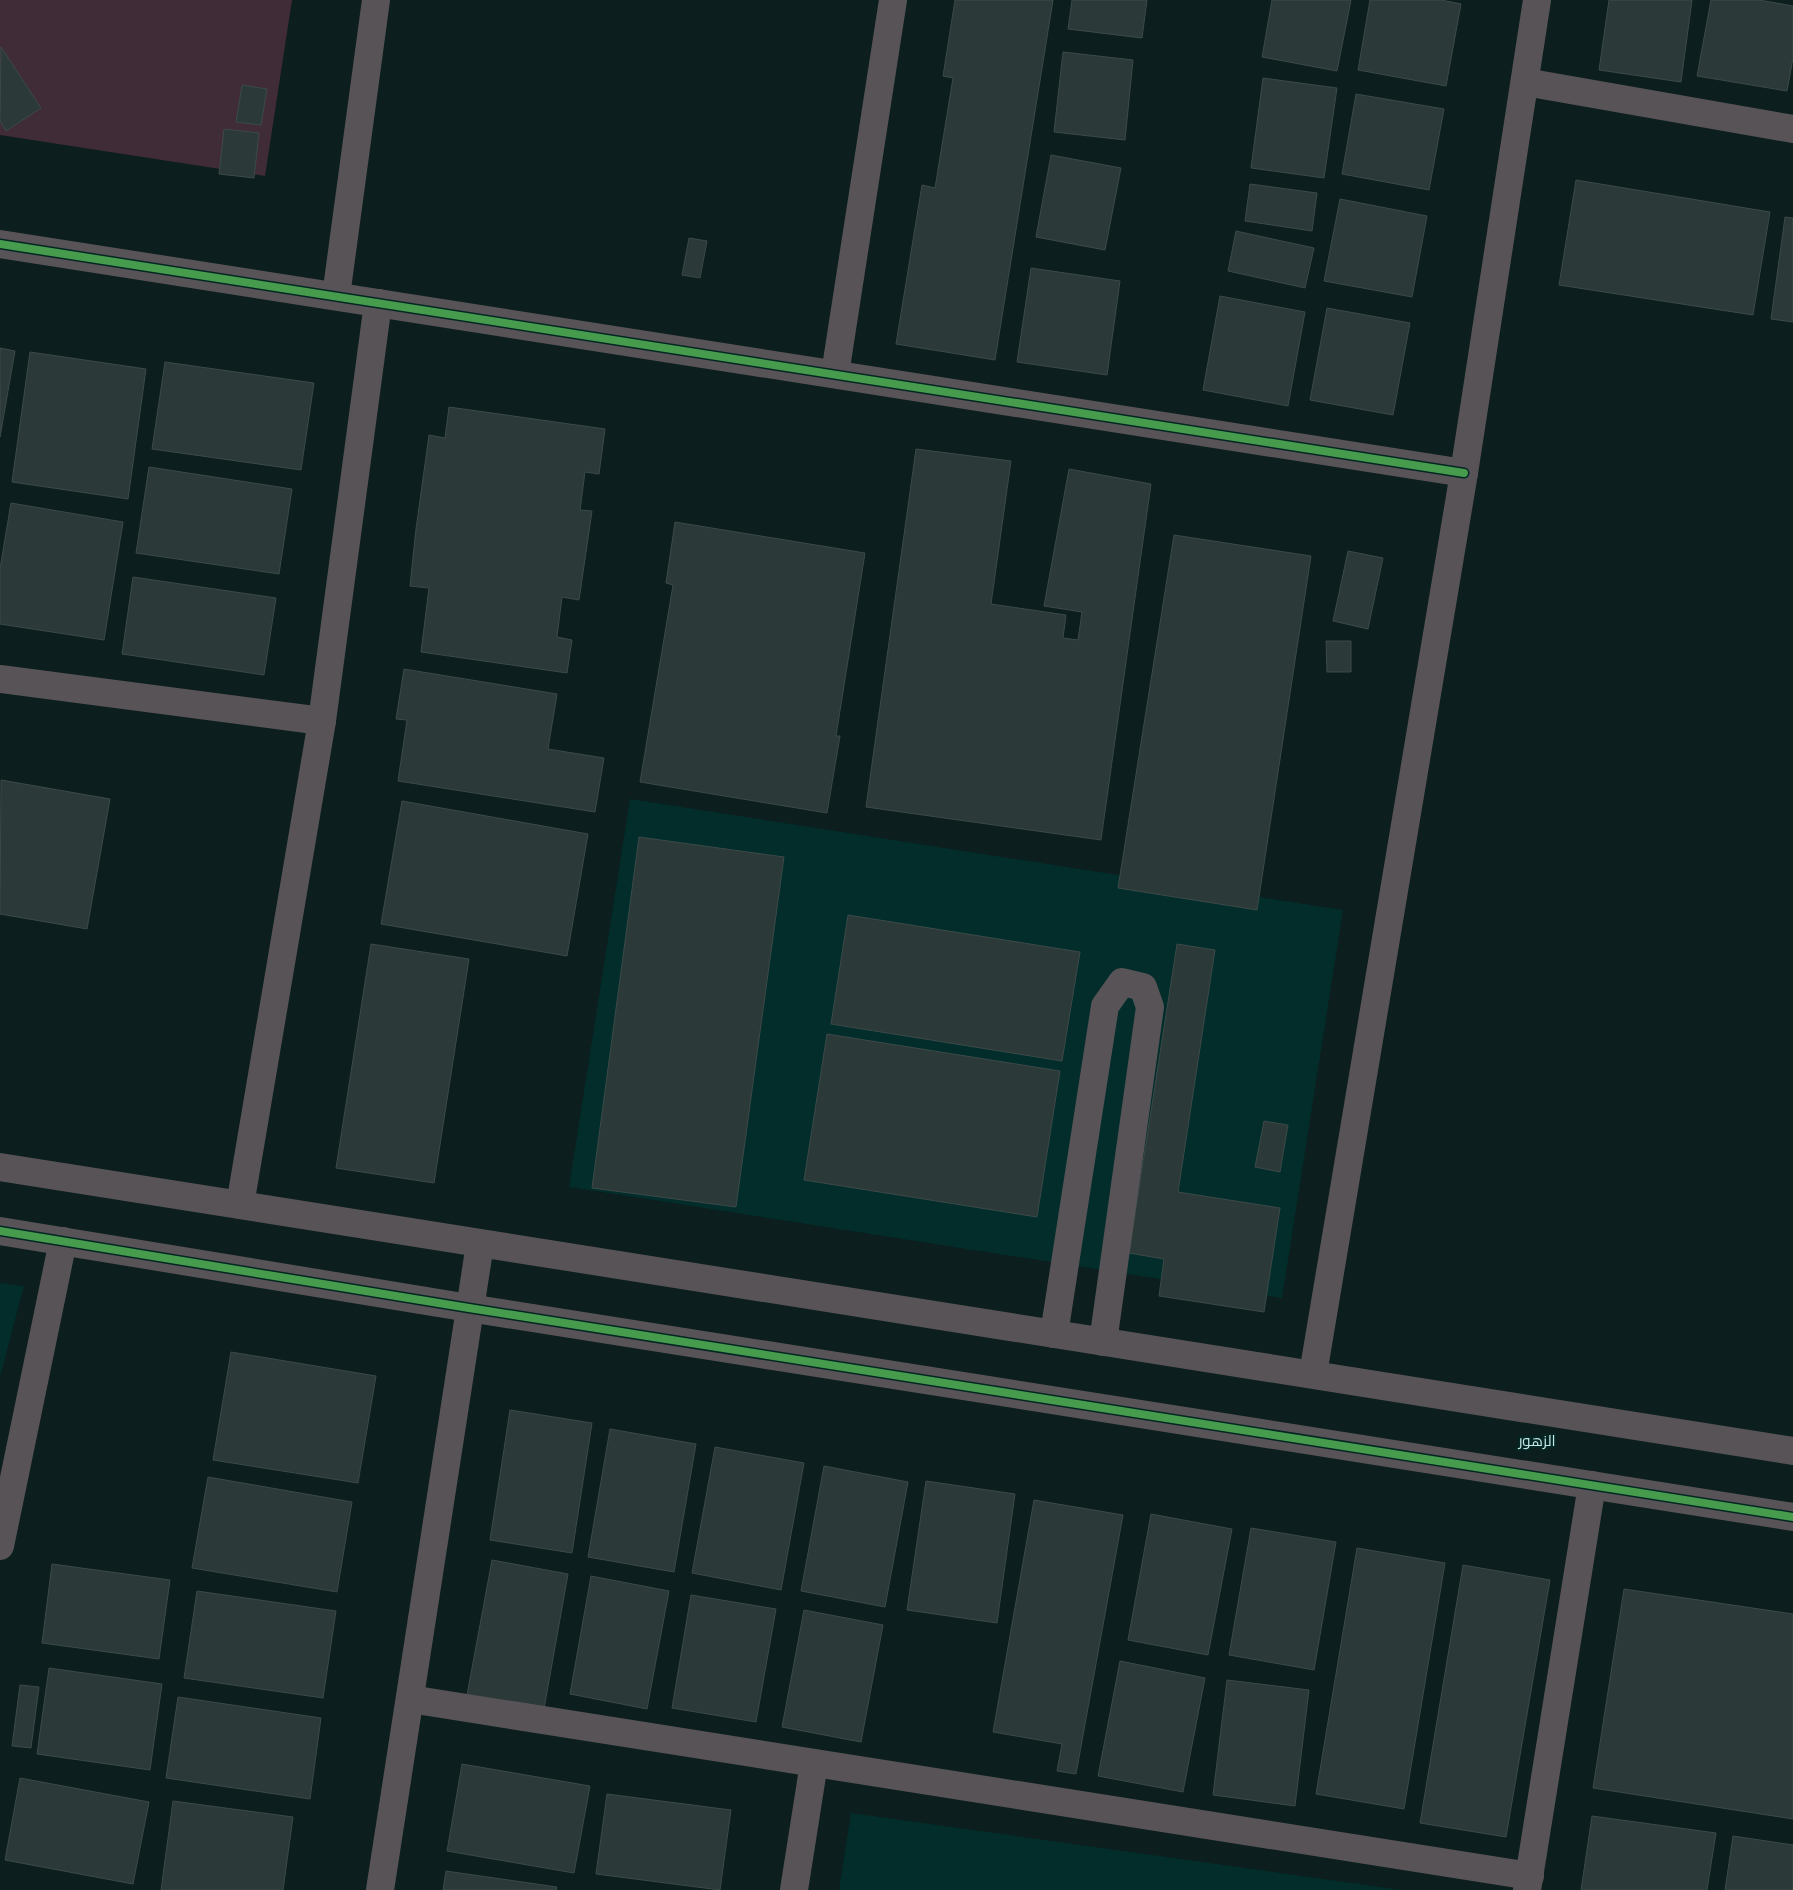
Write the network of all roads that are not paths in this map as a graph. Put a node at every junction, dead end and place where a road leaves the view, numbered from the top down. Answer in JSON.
{"nodes":[{"id":1,"x":376,"y":0,"type":"edge"},
{"id":2,"x":893,"y":0,"type":"edge"},
{"id":3,"x":1537,"y":0,"type":"edge"},
{"id":4,"x":1524,"y":82,"type":"junction"},
{"id":5,"x":1793,"y":129,"type":"edge"},
{"id":6,"x":0,"y":244,"type":"edge"},
{"id":7,"x":336,"y":296,"type":"junction"},
{"id":8,"x":378,"y":303,"type":"junction"},
{"id":9,"x":835,"y":374,"type":"junction"},
{"id":10,"x":1464,"y":473,"type":"junction"},
{"id":11,"x":0,"y":679,"type":"edge"},
{"id":12,"x":322,"y":721,"type":"junction"},
{"id":13,"x":0,"y":1167,"type":"edge"},
{"id":14,"x":240,"y":1206,"type":"junction"},
{"id":15,"x":0,"y":1231,"type":"edge"},
{"id":16,"x":63,"y":1241,"type":"junction"},
{"id":17,"x":480,"y":1244,"type":"junction"},
{"id":18,"x":469,"y":1308,"type":"junction"},
{"id":19,"x":1054,"y":1334,"type":"junction"},
{"id":20,"x":1103,"y":1342,"type":"junction"},
{"id":21,"x":1313,"y":1374,"type":"junction"},
{"id":22,"x":1793,"y":1451,"type":"edge"},
{"id":23,"x":1592,"y":1485,"type":"junction"},
{"id":24,"x":1793,"y":1517,"type":"edge"},
{"id":25,"x":0,"y":1546,"type":"edge"},
{"id":26,"x":410,"y":1699,"type":"junction"},
{"id":27,"x":814,"y":1763,"type":"junction"},
{"id":28,"x":1529,"y":1883,"type":"edge"},
{"id":29,"x":380,"y":1890,"type":"edge"},
{"id":30,"x":794,"y":1890,"type":"edge"}],
"edges":[{"from":1,"to":7,"type":"street"},
{"from":2,"to":9,"type":"street"},
{"from":3,"to":4,"type":"street"},
{"from":4,"to":5,"type":"street"},
{"from":4,"to":10,"type":"street"},
{"from":6,"to":7,"type":"street"},
{"from":7,"to":8,"type":"street"},
{"from":8,"to":9,"type":"street"},
{"from":8,"to":12,"type":"street"},
{"from":9,"to":10,"type":"street"},
{"from":10,"to":21,"type":"street"},
{"from":11,"to":12,"type":"street"},
{"from":12,"to":14,"type":"street"},
{"from":13,"to":14,"type":"street"},
{"from":14,"to":17,"type":"street"},
{"from":15,"to":16,"type":"street"},
{"from":16,"to":18,"type":"street"},
{"from":16,"to":25,"type":"street"},
{"from":17,"to":18,"type":"street"},
{"from":17,"to":19,"type":"street"},
{"from":18,"to":23,"type":"street"},
{"from":18,"to":26,"type":"street"},
{"from":19,"to":20,"type":"street"},
{"from":19,"to":20,"type":"street"},
{"from":20,"to":21,"type":"street"},
{"from":21,"to":22,"type":"street"},
{"from":23,"to":24,"type":"street"},
{"from":23,"to":28,"type":"street"},
{"from":26,"to":27,"type":"street"},
{"from":26,"to":29,"type":"street"},
{"from":27,"to":28,"type":"street"},
{"from":27,"to":30,"type":"street"}]}
